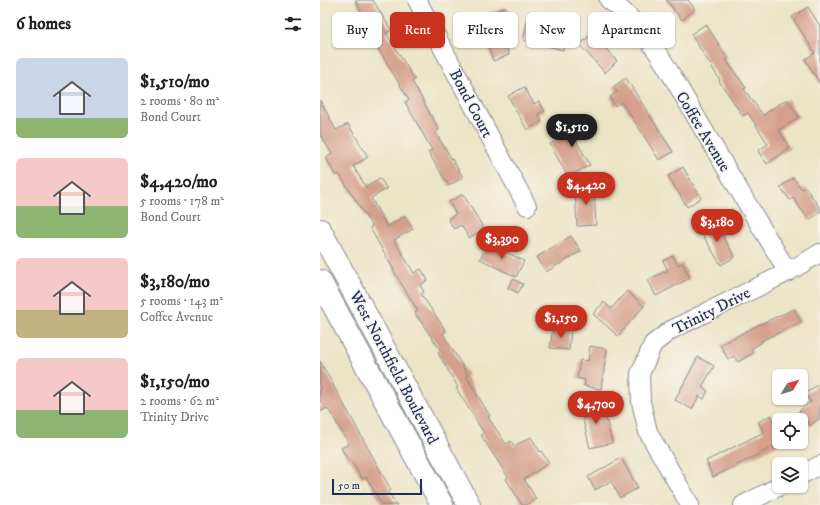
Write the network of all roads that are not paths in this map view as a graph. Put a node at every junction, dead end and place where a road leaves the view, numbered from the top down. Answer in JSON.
{"nodes":[{"id":1,"x":418,"y":0,"type":"edge"},
{"id":2,"x":609,"y":0,"type":"edge"},
{"id":3,"x":527,"y":206,"type":"dead end"},
{"id":4,"x":320,"y":230,"type":"edge"},
{"id":5,"x":820,"y":253,"type":"edge"},
{"id":6,"x":788,"y":272,"type":"junction"},
{"id":7,"x":320,"y":281,"type":"edge"},
{"id":8,"x":820,"y":465,"type":"edge"},
{"id":9,"x":808,"y":471,"type":"edge"},
{"id":10,"x":772,"y":490,"type":"edge"},
{"id":11,"x":442,"y":505,"type":"edge"},
{"id":12,"x":469,"y":505,"type":"edge"},
{"id":13,"x":690,"y":505,"type":"edge"},
{"id":14,"x":743,"y":505,"type":"edge"}],
"edges":[{"from":1,"to":3,"type":"street","name":"Bond Court"},
{"from":2,"to":6,"type":"street","name":"Coffee Avenue"},
{"from":4,"to":12,"type":"main road","name":"West Northfield Boulevard"},
{"from":5,"to":6,"type":"street","name":"Trinity Drive"},
{"from":6,"to":13,"type":"street","name":"Trinity Drive"},
{"from":7,"to":11,"type":"main road","name":"West Northfield Boulevard"},
{"from":8,"to":9,"type":"street"},
{"from":10,"to":14,"type":"street"}]}
